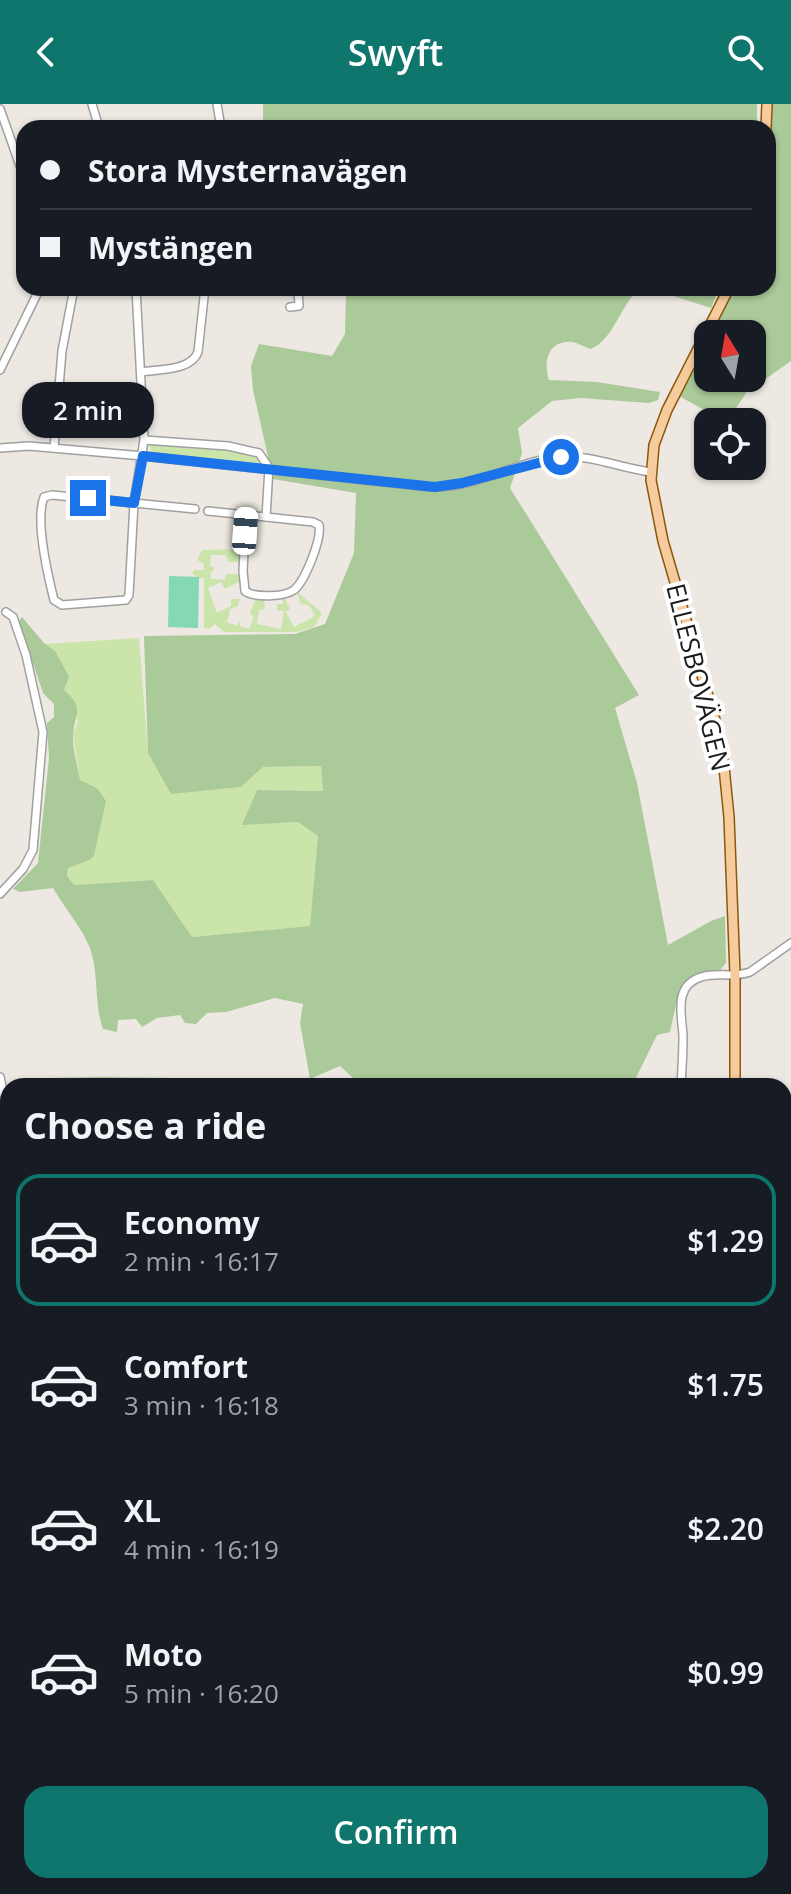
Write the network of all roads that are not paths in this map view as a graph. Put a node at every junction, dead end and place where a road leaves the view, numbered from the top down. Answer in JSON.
{"nodes":[{"id":1,"x":0,"y":109,"type":"edge"},
{"id":2,"x":16,"y":154,"type":"edge"},
{"id":3,"x":36,"y":296,"type":"edge"},
{"id":4,"x":72,"y":296,"type":"edge"},
{"id":5,"x":136,"y":296,"type":"edge"},
{"id":6,"x":204,"y":296,"type":"edge"},
{"id":7,"x":298,"y":296,"type":"edge"},
{"id":8,"x":725,"y":296,"type":"edge"},
{"id":9,"x":290,"y":307,"type":"dead end"},
{"id":10,"x":0,"y":370,"type":"edge"},
{"id":11,"x":141,"y":372,"type":"junction"},
{"id":12,"x":144,"y":440,"type":"junction"},
{"id":13,"x":0,"y":448,"type":"edge"},
{"id":14,"x":54,"y":448,"type":"junction"},
{"id":15,"x":143,"y":456,"type":"junction"},
{"id":16,"x":269,"y":468,"type":"junction"},
{"id":17,"x":651,"y":472,"type":"junction"},
{"id":18,"x":134,"y":503,"type":"junction"},
{"id":19,"x":195,"y":509,"type":"dead end"},
{"id":20,"x":208,"y":511,"type":"dead end"},
{"id":21,"x":246,"y":515,"type":"junction"},
{"id":22,"x":266,"y":517,"type":"junction"},
{"id":23,"x":6,"y":612,"type":"dead end"},
{"id":24,"x":0,"y":894,"type":"edge"},
{"id":25,"x":791,"y":943,"type":"edge"},
{"id":26,"x":735,"y":974,"type":"junction"},
{"id":27,"x":681,"y":1078,"type":"edge"},
{"id":28,"x":735,"y":1078,"type":"edge"}],
"edges":[{"from":1,"to":2,"type":"street"},
{"from":3,"to":10,"type":"street"},
{"from":4,"to":14,"type":"street"},
{"from":5,"to":11,"type":"street"},
{"from":6,"to":11,"type":"street"},
{"from":7,"to":9,"type":"street"},
{"from":8,"to":17,"type":"main road","name":"ELLESBOVÄGEN"},
{"from":11,"to":12,"type":"street"},
{"from":12,"to":15,"type":"street"},
{"from":12,"to":16,"type":"street"},
{"from":13,"to":14,"type":"street"},
{"from":14,"to":15,"type":"street"},
{"from":15,"to":16,"type":"street"},
{"from":15,"to":18,"type":"street"},
{"from":16,"to":17,"type":"street"},
{"from":16,"to":22,"type":"street"},
{"from":17,"to":26,"type":"main road","name":"ELLESBOVÄGEN"},
{"from":18,"to":18,"type":"street"},
{"from":18,"to":19,"type":"street"},
{"from":20,"to":21,"type":"street"},
{"from":21,"to":22,"type":"street"},
{"from":21,"to":22,"type":"street"},
{"from":23,"to":24,"type":"street"},
{"from":25,"to":26,"type":"street"},
{"from":26,"to":27,"type":"street"},
{"from":26,"to":28,"type":"main road","name":"ELLESBOVÄGEN"}]}
